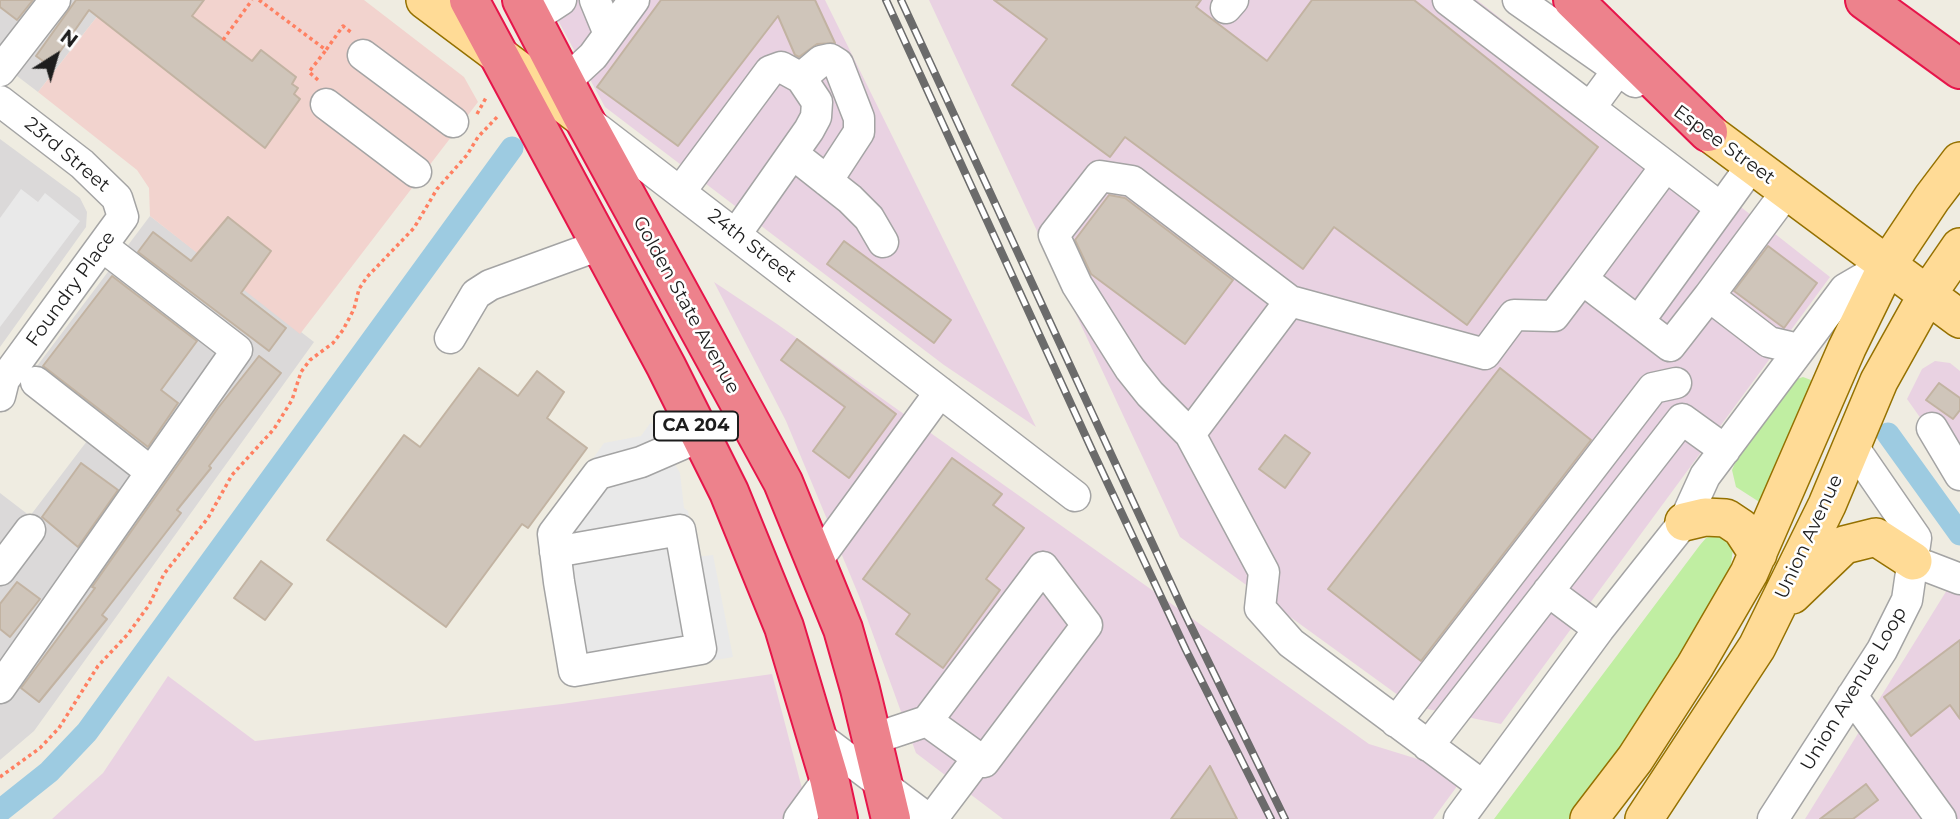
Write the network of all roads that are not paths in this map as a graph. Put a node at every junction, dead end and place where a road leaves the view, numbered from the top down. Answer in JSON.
{"nodes":[{"id":1,"x":55,"y":0,"type":"edge"},
{"id":2,"x":425,"y":0,"type":"edge"},
{"id":3,"x":469,"y":0,"type":"edge"},
{"id":4,"x":595,"y":0,"type":"edge"},
{"id":5,"x":634,"y":0,"type":"edge"},
{"id":6,"x":1448,"y":0,"type":"edge"},
{"id":7,"x":1517,"y":0,"type":"edge"},
{"id":8,"x":1573,"y":0,"type":"edge"},
{"id":9,"x":1865,"y":0,"type":"edge"},
{"id":10,"x":538,"y":6,"type":"edge"},
{"id":11,"x":609,"y":34,"type":"junction"},
{"id":12,"x":362,"y":47,"type":"road end"},
{"id":13,"x":499,"y":55,"type":"junction"},
{"id":14,"x":1623,"y":63,"type":"junction"},
{"id":15,"x":1960,"y":69,"type":"edge"},
{"id":16,"x":0,"y":71,"type":"edge"},
{"id":17,"x":801,"y":78,"type":"junction"},
{"id":18,"x":565,"y":82,"type":"junction"},
{"id":19,"x":325,"y":94,"type":"road end"},
{"id":20,"x":0,"y":101,"type":"edge"},
{"id":21,"x":1590,"y":108,"type":"junction"},
{"id":22,"x":584,"y":119,"type":"junction"},
{"id":23,"x":468,"y":121,"type":"road end"},
{"id":24,"x":1708,"y":132,"type":"joint"},
{"id":25,"x":793,"y":154,"type":"junction"},
{"id":26,"x":1960,"y":161,"type":"edge"},
{"id":27,"x":1752,"y":165,"type":"junction"},
{"id":28,"x":1666,"y":166,"type":"junction"},
{"id":29,"x":416,"y":172,"type":"dead end"},
{"id":30,"x":827,"y":181,"type":"junction"},
{"id":31,"x":1787,"y":191,"type":"junction"},
{"id":32,"x":681,"y":192,"type":"junction"},
{"id":33,"x":1721,"y":208,"type":"junction"},
{"id":34,"x":123,"y":218,"type":"joint"},
{"id":35,"x":736,"y":234,"type":"junction"},
{"id":36,"x":883,"y":242,"type":"dead end"},
{"id":37,"x":600,"y":245,"type":"junction"},
{"id":38,"x":102,"y":246,"type":"junction"},
{"id":39,"x":1960,"y":247,"type":"edge"},
{"id":40,"x":1888,"y":264,"type":"junction"},
{"id":41,"x":1582,"y":279,"type":"junction"},
{"id":42,"x":1927,"y":295,"type":"junction"},
{"id":43,"x":1709,"y":296,"type":"junction"},
{"id":44,"x":1290,"y":301,"type":"junction"},
{"id":45,"x":1960,"y":319,"type":"edge"},
{"id":46,"x":1639,"y":321,"type":"junction"},
{"id":47,"x":450,"y":338,"type":"dead end"},
{"id":48,"x":1670,"y":346,"type":"junction"},
{"id":49,"x":1799,"y":349,"type":"junction"},
{"id":50,"x":36,"y":382,"type":"dead end"},
{"id":51,"x":1676,"y":383,"type":"junction"},
{"id":52,"x":940,"y":392,"type":"junction"},
{"id":53,"x":0,"y":396,"type":"edge"},
{"id":54,"x":1682,"y":419,"type":"junction"},
{"id":55,"x":1931,"y":428,"type":"dead end"},
{"id":56,"x":1190,"y":434,"type":"junction"},
{"id":57,"x":701,"y":436,"type":"junction"},
{"id":58,"x":1852,"y":445,"type":"junction"},
{"id":59,"x":1725,"y":450,"type":"junction"},
{"id":60,"x":151,"y":472,"type":"junction"},
{"id":61,"x":1960,"y":475,"type":"edge"},
{"id":62,"x":1075,"y":496,"type":"dead end"},
{"id":63,"x":1684,"y":522,"type":"junction"},
{"id":64,"x":30,"y":530,"type":"dead end"},
{"id":65,"x":555,"y":552,"type":"junction"},
{"id":66,"x":1758,"y":554,"type":"junction"},
{"id":67,"x":1913,"y":561,"type":"junction"},
{"id":68,"x":816,"y":562,"type":"junction"},
{"id":69,"x":0,"y":570,"type":"edge"},
{"id":70,"x":1960,"y":579,"type":"edge"},
{"id":71,"x":1548,"y":591,"type":"junction"},
{"id":72,"x":1773,"y":613,"type":"junction"},
{"id":73,"x":1599,"y":629,"type":"junction"},
{"id":74,"x":0,"y":688,"type":"edge"},
{"id":75,"x":1852,"y":696,"type":"junction"},
{"id":76,"x":927,"y":721,"type":"junction"},
{"id":77,"x":1396,"y":722,"type":"junction"},
{"id":78,"x":815,"y":734,"type":"junction"},
{"id":79,"x":873,"y":739,"type":"junction"},
{"id":80,"x":1428,"y":746,"type":"junction"},
{"id":81,"x":978,"y":758,"type":"junction"},
{"id":82,"x":829,"y":778,"type":"junction"},
{"id":83,"x":1483,"y":786,"type":"junction"},
{"id":84,"x":888,"y":803,"type":"edge"},
{"id":85,"x":799,"y":819,"type":"edge"},
{"id":86,"x":838,"y":819,"type":"edge"},
{"id":87,"x":930,"y":819,"type":"edge"},
{"id":88,"x":1459,"y":819,"type":"edge"},
{"id":89,"x":1589,"y":819,"type":"edge"},
{"id":90,"x":1644,"y":819,"type":"edge"},
{"id":91,"x":1773,"y":819,"type":"edge"},
{"id":92,"x":1941,"y":819,"type":"edge"}],
"edges":[{"from":1,"to":16,"type":"street"},
{"from":2,"to":13,"type":"main road","name":"24th Street"},
{"from":3,"to":13,"type":"highway","number":"CA 204"},
{"from":4,"to":11,"type":"street"},
{"from":5,"to":11,"type":"street"},
{"from":6,"to":21,"type":"street"},
{"from":7,"to":14,"type":"street"},
{"from":8,"to":14,"type":"highway"},
{"from":9,"to":15,"type":"highway"},
{"from":10,"to":18,"type":"highway","name":"Golden State Avenue","number":"CA 204"},
{"from":11,"to":18,"type":"street"},
{"from":12,"to":23,"type":"street"},
{"from":13,"to":22,"type":"main road","name":"24th Street"},
{"from":13,"to":37,"type":"highway","number":"CA 204"},
{"from":14,"to":21,"type":"street"},
{"from":14,"to":24,"type":"highway"},
{"from":17,"to":25,"type":"street"},
{"from":17,"to":30,"type":"street"},
{"from":17,"to":32,"type":"street"},
{"from":18,"to":22,"type":"highway","name":"Golden State Avenue","number":"CA 204"},
{"from":19,"to":29,"type":"street"},
{"from":20,"to":34,"type":"street","name":"23rd Street"},
{"from":21,"to":28,"type":"street"},
{"from":22,"to":32,"type":"street","name":"24th Street"},
{"from":22,"to":68,"type":"highway","name":"Golden State Avenue","number":"CA 204"},
{"from":24,"to":27,"type":"main road","name":"Espee Street"},
{"from":25,"to":30,"type":"street"},
{"from":25,"to":35,"type":"street"},
{"from":26,"to":40,"type":"main road","name":"Union Avenue"},
{"from":27,"to":31,"type":"main road","name":"Espee Street"},
{"from":27,"to":33,"type":"street"},
{"from":28,"to":33,"type":"street"},
{"from":28,"to":41,"type":"street"},
{"from":30,"to":36,"type":"street"},
{"from":31,"to":40,"type":"main road","name":"Espee Street"},
{"from":31,"to":43,"type":"street"},
{"from":32,"to":35,"type":"street","name":"24th Street"},
{"from":33,"to":46,"type":"street"},
{"from":34,"to":38,"type":"street","name":"Foundry Place"},
{"from":35,"to":52,"type":"street","name":"24th Street"},
{"from":37,"to":47,"type":"street"},
{"from":37,"to":57,"type":"highway","number":"CA 204"},
{"from":38,"to":53,"type":"street","name":"Foundry Place"},
{"from":38,"to":60,"type":"street"},
{"from":39,"to":42,"type":"main road","name":"Union Avenue"},
{"from":40,"to":42,"type":"main road","name":"Espee Street"},
{"from":40,"to":49,"type":"street","name":"Union Avenue"},
{"from":40,"to":66,"type":"main road","name":"Union Avenue"},
{"from":41,"to":44,"type":"street"},
{"from":41,"to":46,"type":"street"},
{"from":42,"to":45,"type":"main road","name":"Espee Street"},
{"from":42,"to":58,"type":"main road","name":"Union Avenue"},
{"from":43,"to":48,"type":"street"},
{"from":43,"to":49,"type":"street"},
{"from":44,"to":56,"type":"street"},
{"from":44,"to":56,"type":"street"},
{"from":46,"to":48,"type":"street"},
{"from":48,"to":51,"type":"street"},
{"from":49,"to":59,"type":"street","name":"Union Avenue"},
{"from":50,"to":60,"type":"street"},
{"from":51,"to":54,"type":"street"},
{"from":51,"to":77,"type":"street"},
{"from":52,"to":62,"type":"street","name":"24th Street"},
{"from":52,"to":68,"type":"street"},
{"from":54,"to":59,"type":"street"},
{"from":54,"to":71,"type":"street"},
{"from":55,"to":61,"type":"street"},
{"from":56,"to":77,"type":"street"},
{"from":57,"to":65,"type":"street"},
{"from":57,"to":78,"type":"highway","number":"CA 204"},
{"from":58,"to":67,"type":"street","name":"Union Avenue Loop"},
{"from":58,"to":72,"type":"main road","name":"Union Avenue"},
{"from":59,"to":63,"type":"street","name":"Union Avenue"},
{"from":60,"to":74,"type":"street"},
{"from":63,"to":66,"type":"main road"},
{"from":63,"to":73,"type":"street"},
{"from":64,"to":69,"type":"street"},
{"from":65,"to":65,"type":"street"},
{"from":66,"to":89,"type":"main road","name":"Union Avenue"},
{"from":67,"to":70,"type":"street"},
{"from":67,"to":72,"type":"main road"},
{"from":67,"to":75,"type":"street","name":"Union Avenue Loop"},
{"from":68,"to":79,"type":"highway","name":"Golden State Avenue","number":"CA 204"},
{"from":71,"to":73,"type":"street"},
{"from":71,"to":80,"type":"street"},
{"from":72,"to":90,"type":"main road","name":"Union Avenue"},
{"from":73,"to":83,"type":"street"},
{"from":75,"to":91,"type":"street","name":"Union Avenue Loop"},
{"from":75,"to":92,"type":"street"},
{"from":76,"to":79,"type":"street"},
{"from":76,"to":81,"type":"street"},
{"from":76,"to":81,"type":"street"},
{"from":77,"to":80,"type":"street"},
{"from":78,"to":82,"type":"highway","number":"CA 204"},
{"from":78,"to":84,"type":"street"},
{"from":79,"to":84,"type":"highway","name":"Golden State Avenue","number":"CA 204"},
{"from":80,"to":83,"type":"street"},
{"from":81,"to":87,"type":"street"},
{"from":82,"to":85,"type":"street"},
{"from":82,"to":86,"type":"highway","number":"CA 204"},
{"from":83,"to":88,"type":"street"},
{"from":84,"to":87,"type":"street"}]}
